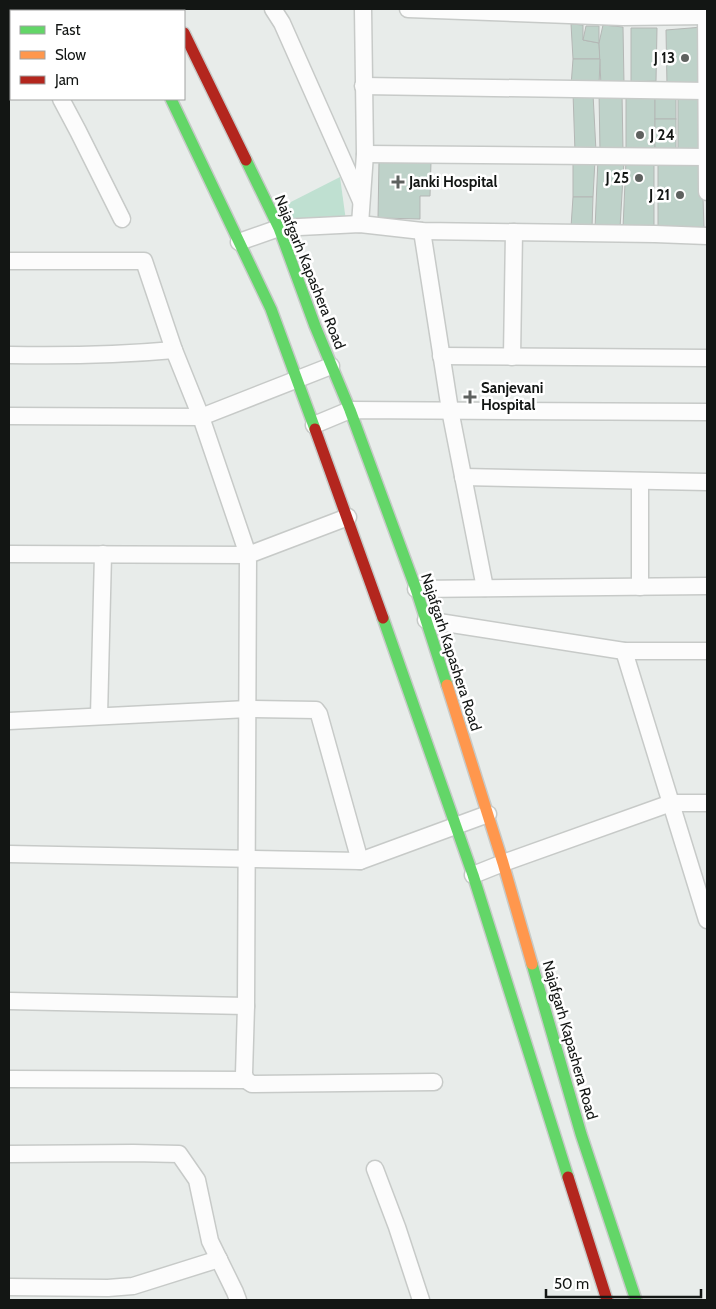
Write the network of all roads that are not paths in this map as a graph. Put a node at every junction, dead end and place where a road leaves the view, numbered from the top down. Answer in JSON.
{"nodes":[{"id":1,"x":363,"y":9,"type":"edge"},
{"id":2,"x":408,"y":9,"type":"edge"},
{"id":3,"x":279,"y":13,"type":"edge"},
{"id":4,"x":706,"y":13,"type":"edge"},
{"id":5,"x":185,"y":35,"type":"edge"},
{"id":6,"x":364,"y":86,"type":"junction"},
{"id":7,"x":706,"y":91,"type":"edge"},
{"id":8,"x":62,"y":100,"type":"edge"},
{"id":9,"x":171,"y":100,"type":"edge"},
{"id":10,"x":365,"y":154,"type":"junction"},
{"id":11,"x":707,"y":157,"type":"edge"},
{"id":12,"x":707,"y":192,"type":"edge"},
{"id":13,"x":362,"y":203,"type":"junction"},
{"id":14,"x":122,"y":219,"type":"dead end"},
{"id":15,"x":360,"y":224,"type":"junction"},
{"id":16,"x":279,"y":228,"type":"junction"},
{"id":17,"x":422,"y":232,"type":"junction"},
{"id":18,"x":514,"y":232,"type":"junction"},
{"id":19,"x":707,"y":236,"type":"edge"},
{"id":20,"x":239,"y":242,"type":"junction"},
{"id":21,"x":9,"y":261,"type":"edge"},
{"id":22,"x":174,"y":350,"type":"junction"},
{"id":23,"x":9,"y":354,"type":"edge"},
{"id":24,"x":442,"y":356,"type":"junction"},
{"id":25,"x":512,"y":357,"type":"junction"},
{"id":26,"x":707,"y":358,"type":"edge"},
{"id":27,"x":331,"y":366,"type":"junction"},
{"id":28,"x":297,"y":379,"type":"junction"},
{"id":29,"x":350,"y":410,"type":"junction"},
{"id":30,"x":450,"y":410,"type":"junction"},
{"id":31,"x":707,"y":412,"type":"edge"},
{"id":32,"x":9,"y":416,"type":"edge"},
{"id":33,"x":201,"y":417,"type":"junction"},
{"id":34,"x":314,"y":425,"type":"junction"},
{"id":35,"x":463,"y":477,"type":"junction"},
{"id":36,"x":640,"y":481,"type":"junction"},
{"id":37,"x":707,"y":482,"type":"edge"},
{"id":38,"x":348,"y":518,"type":"junction"},
{"id":39,"x":9,"y":554,"type":"edge"},
{"id":40,"x":103,"y":554,"type":"junction"},
{"id":41,"x":248,"y":555,"type":"junction"},
{"id":42,"x":707,"y":586,"type":"edge"},
{"id":43,"x":640,"y":587,"type":"junction"},
{"id":44,"x":485,"y":588,"type":"junction"},
{"id":45,"x":416,"y":589,"type":"junction"},
{"id":46,"x":426,"y":620,"type":"junction"},
{"id":47,"x":624,"y":651,"type":"junction"},
{"id":48,"x":707,"y":651,"type":"edge"},
{"id":49,"x":248,"y":709,"type":"junction"},
{"id":50,"x":99,"y":716,"type":"junction"},
{"id":51,"x":9,"y":721,"type":"edge"},
{"id":52,"x":671,"y":803,"type":"junction"},
{"id":53,"x":707,"y":803,"type":"edge"},
{"id":54,"x":488,"y":814,"type":"junction"},
{"id":55,"x":456,"y":826,"type":"junction"},
{"id":56,"x":9,"y":854,"type":"edge"},
{"id":57,"x":247,"y":859,"type":"junction"},
{"id":58,"x":360,"y":861,"type":"junction"},
{"id":59,"x":503,"y":863,"type":"junction"},
{"id":60,"x":474,"y":875,"type":"junction"},
{"id":61,"x":707,"y":920,"type":"edge"},
{"id":62,"x":9,"y":1001,"type":"edge"},
{"id":63,"x":246,"y":1006,"type":"junction"},
{"id":64,"x":9,"y":1079,"type":"edge"},
{"id":65,"x":246,"y":1080,"type":"junction"},
{"id":66,"x":434,"y":1082,"type":"dead end"},
{"id":67,"x":9,"y":1154,"type":"edge"},
{"id":68,"x":375,"y":1169,"type":"dead end"},
{"id":69,"x":219,"y":1259,"type":"junction"},
{"id":70,"x":9,"y":1287,"type":"edge"},
{"id":71,"x":238,"y":1300,"type":"edge"},
{"id":72,"x":421,"y":1300,"type":"edge"},
{"id":73,"x":607,"y":1300,"type":"edge"},
{"id":74,"x":636,"y":1300,"type":"edge"}],
"edges":[{"from":1,"to":6,"type":"street"},
{"from":2,"to":4,"type":"street"},
{"from":3,"to":13,"type":"street"},
{"from":4,"to":7,"type":"street"},
{"from":5,"to":16,"type":"main road","name":"Najafgarh Kapashera Road"},
{"from":6,"to":7,"type":"street"},
{"from":6,"to":10,"type":"street"},
{"from":7,"to":11,"type":"street"},
{"from":8,"to":14,"type":"street"},
{"from":9,"to":20,"type":"main road"},
{"from":10,"to":11,"type":"street"},
{"from":10,"to":13,"type":"street"},
{"from":11,"to":12,"type":"street"},
{"from":13,"to":15,"type":"street"},
{"from":15,"to":16,"type":"street"},
{"from":15,"to":17,"type":"street"},
{"from":16,"to":20,"type":"street"},
{"from":16,"to":27,"type":"main road","name":"Najafgarh Kapashera Road"},
{"from":17,"to":18,"type":"street"},
{"from":17,"to":24,"type":"street"},
{"from":18,"to":19,"type":"street"},
{"from":18,"to":25,"type":"street"},
{"from":20,"to":28,"type":"main road"},
{"from":21,"to":22,"type":"street"},
{"from":22,"to":23,"type":"street"},
{"from":22,"to":33,"type":"street"},
{"from":24,"to":25,"type":"street"},
{"from":24,"to":30,"type":"street"},
{"from":25,"to":26,"type":"street"},
{"from":27,"to":28,"type":"street"},
{"from":27,"to":29,"type":"main road","name":"Najafgarh Kapashera Road"},
{"from":28,"to":33,"type":"street"},
{"from":28,"to":34,"type":"main road"},
{"from":29,"to":30,"type":"street"},
{"from":29,"to":34,"type":"street"},
{"from":29,"to":45,"type":"main road","name":"Najafgarh Kapashera Road"},
{"from":30,"to":31,"type":"street"},
{"from":30,"to":35,"type":"street"},
{"from":32,"to":33,"type":"street"},
{"from":33,"to":41,"type":"street"},
{"from":34,"to":38,"type":"main road"},
{"from":35,"to":36,"type":"street"},
{"from":35,"to":44,"type":"street"},
{"from":36,"to":37,"type":"street"},
{"from":36,"to":43,"type":"street"},
{"from":38,"to":41,"type":"street"},
{"from":38,"to":55,"type":"main road"},
{"from":39,"to":40,"type":"street"},
{"from":40,"to":41,"type":"street"},
{"from":40,"to":50,"type":"street"},
{"from":41,"to":49,"type":"street"},
{"from":42,"to":43,"type":"street"},
{"from":43,"to":44,"type":"street"},
{"from":44,"to":45,"type":"street"},
{"from":45,"to":46,"type":"main road","name":"Najafgarh Kapashera Road"},
{"from":46,"to":47,"type":"street"},
{"from":46,"to":54,"type":"main road","name":"Najafgarh Kapashera Road"},
{"from":47,"to":48,"type":"street"},
{"from":47,"to":52,"type":"street"},
{"from":49,"to":50,"type":"street"},
{"from":49,"to":57,"type":"street"},
{"from":49,"to":58,"type":"street"},
{"from":50,"to":51,"type":"street"},
{"from":52,"to":53,"type":"street"},
{"from":52,"to":59,"type":"street"},
{"from":52,"to":61,"type":"street"},
{"from":54,"to":55,"type":"street"},
{"from":54,"to":59,"type":"main road","name":"Najafgarh Kapashera Road"},
{"from":55,"to":58,"type":"street"},
{"from":55,"to":60,"type":"main road"},
{"from":56,"to":57,"type":"street"},
{"from":57,"to":58,"type":"street"},
{"from":57,"to":63,"type":"street"},
{"from":59,"to":60,"type":"street"},
{"from":59,"to":74,"type":"main road","name":"Najafgarh Kapashera Road"},
{"from":60,"to":73,"type":"main road"},
{"from":62,"to":63,"type":"street"},
{"from":63,"to":65,"type":"street"},
{"from":64,"to":65,"type":"street"},
{"from":65,"to":66,"type":"street"},
{"from":67,"to":69,"type":"street"},
{"from":68,"to":72,"type":"street"},
{"from":69,"to":70,"type":"street"},
{"from":69,"to":71,"type":"street"}]}
